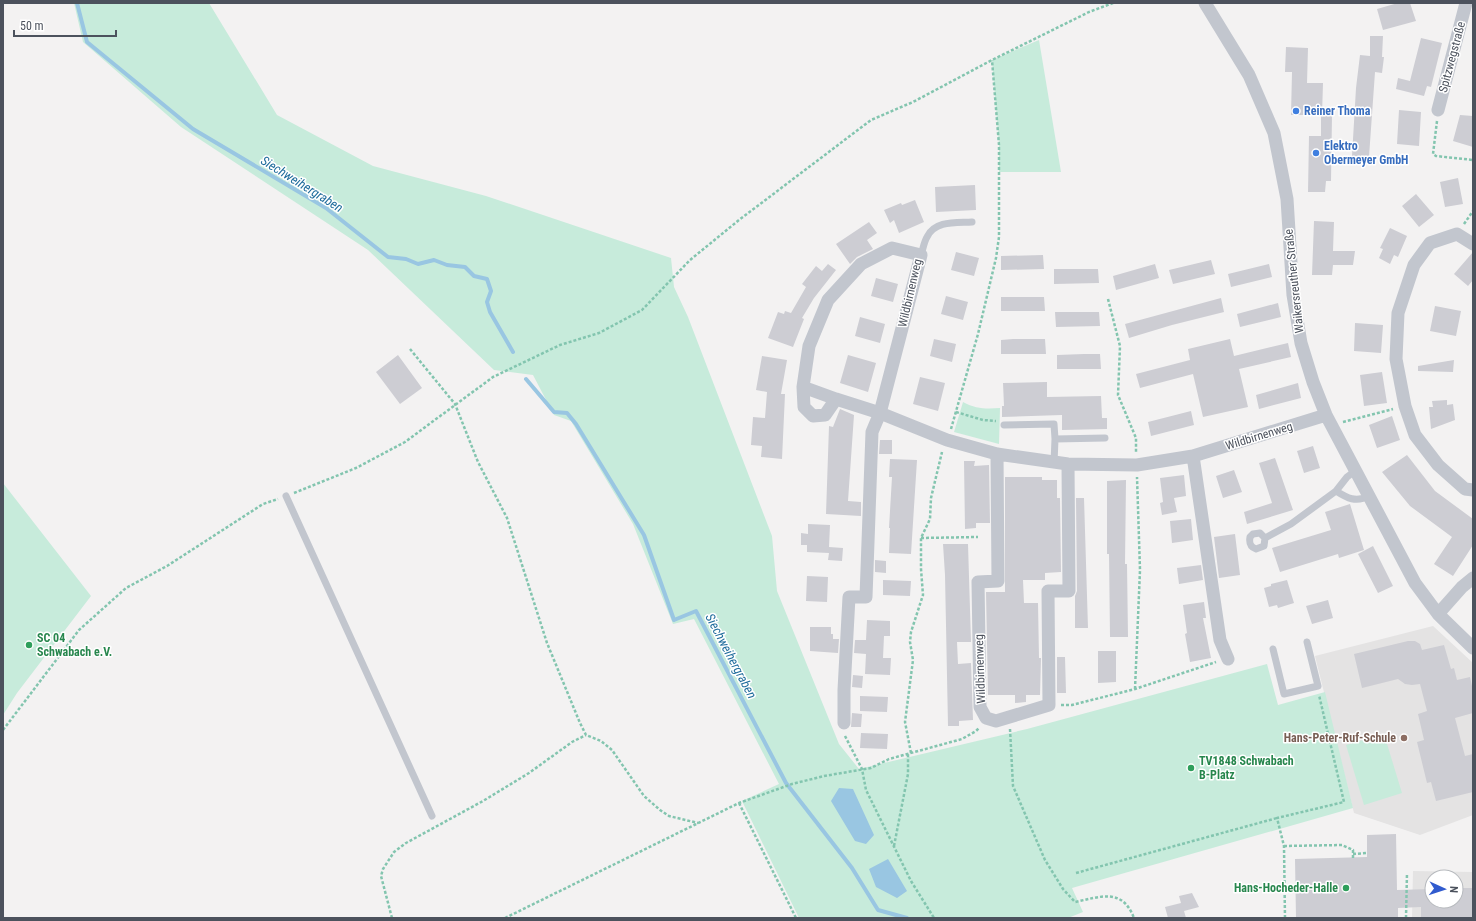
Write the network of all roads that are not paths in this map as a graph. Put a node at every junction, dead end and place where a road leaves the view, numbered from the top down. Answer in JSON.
{"nodes":[{"id":1,"x":1205,"y":3,"type":"edge"},
{"id":2,"x":1466,"y":3,"type":"edge"},
{"id":3,"x":1438,"y":110,"type":"road end"},
{"id":4,"x":972,"y":222,"type":"dead end"},
{"id":5,"x":1473,"y":244,"type":"edge"},
{"id":6,"x":921,"y":255,"type":"junction"},
{"id":7,"x":804,"y":387,"type":"junction"},
{"id":8,"x":836,"y":399,"type":"junction"},
{"id":9,"x":880,"y":413,"type":"junction"},
{"id":10,"x":1328,"y":420,"type":"junction"},
{"id":11,"x":1004,"y":425,"type":"road end"},
{"id":12,"x":1106,"y":438,"type":"dead end"},
{"id":13,"x":1055,"y":439,"type":"junction"},
{"id":14,"x":996,"y":454,"type":"junction"},
{"id":15,"x":1193,"y":456,"type":"junction"},
{"id":16,"x":1054,"y":463,"type":"junction"},
{"id":17,"x":1068,"y":464,"type":"junction"},
{"id":18,"x":1355,"y":471,"type":"junction"},
{"id":19,"x":1473,"y":490,"type":"edge"},
{"id":20,"x":1336,"y":491,"type":"junction"},
{"id":21,"x":286,"y":496,"type":"road end"},
{"id":22,"x":1369,"y":496,"type":"junction"},
{"id":23,"x":1265,"y":538,"type":"dead end"},
{"id":24,"x":1473,"y":578,"type":"edge"},
{"id":25,"x":1438,"y":614,"type":"junction"},
{"id":26,"x":1307,"y":642,"type":"dead end"},
{"id":27,"x":1473,"y":648,"type":"edge"},
{"id":28,"x":1273,"y":649,"type":"dead end"},
{"id":29,"x":1228,"y":659,"type":"road end"},
{"id":30,"x":844,"y":723,"type":"road end"},
{"id":31,"x":432,"y":816,"type":"dead end"}],
"edges":[{"from":1,"to":10,"type":"street","name":"Waikersreuther Straße"},
{"from":2,"to":3,"type":"street","name":"Spitzwegstraße"},
{"from":4,"to":6,"type":"lane"},
{"from":5,"to":19,"type":"street"},
{"from":6,"to":7,"type":"street","name":"Wildbirnenweg"},
{"from":6,"to":9,"type":"street","name":"Wildbirnenweg"},
{"from":7,"to":8,"type":"street","name":"Wildbirnenweg"},
{"from":7,"to":8,"type":"street","name":"Wildbirnenweg"},
{"from":8,"to":9,"type":"street","name":"Wildbirnenweg"},
{"from":9,"to":14,"type":"street","name":"Wildbirnenweg"},
{"from":9,"to":30,"type":"street","name":"Wildbirnenweg"},
{"from":10,"to":15,"type":"street","name":"Wildbirnenweg"},
{"from":10,"to":18,"type":"street","name":"Waikersreuther Straße"},
{"from":11,"to":13,"type":"lane"},
{"from":12,"to":13,"type":"lane"},
{"from":13,"to":16,"type":"lane"},
{"from":14,"to":16,"type":"street","name":"Wildbirnenweg"},
{"from":14,"to":17,"type":"street","name":"Wildbirnenweg"},
{"from":15,"to":17,"type":"street","name":"Wildbirnenweg"},
{"from":15,"to":29,"type":"street"},
{"from":16,"to":17,"type":"street","name":"Wildbirnenweg"},
{"from":18,"to":20,"type":"lane"},
{"from":18,"to":22,"type":"street","name":"Waikersreuther Straße"},
{"from":20,"to":22,"type":"lane"},
{"from":20,"to":23,"type":"lane"},
{"from":21,"to":31,"type":"lane"},
{"from":22,"to":25,"type":"street","name":"Waikersreuther Straße"},
{"from":24,"to":25,"type":"street"},
{"from":25,"to":27,"type":"street","name":"Waikersreuther Straße"},
{"from":26,"to":28,"type":"lane"}]}
